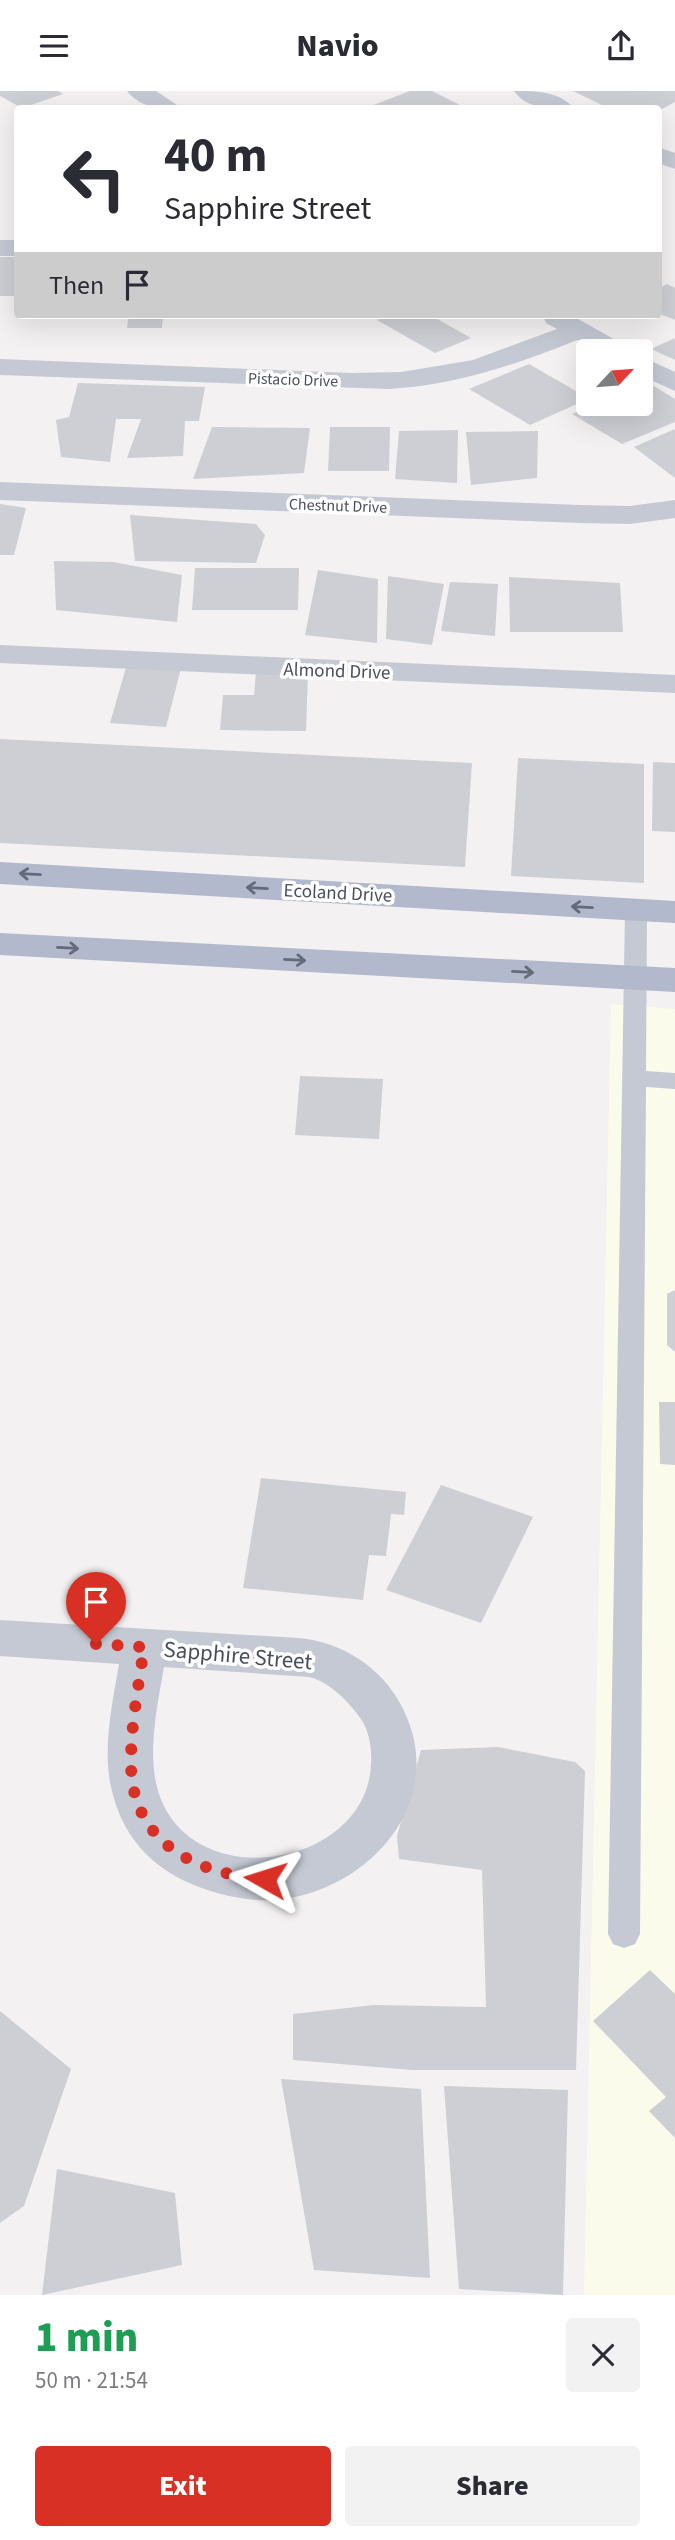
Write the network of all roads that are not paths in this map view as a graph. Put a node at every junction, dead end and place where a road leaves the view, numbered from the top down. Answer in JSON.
{"nodes":[{"id":1,"x":139,"y":91,"type":"edge"},
{"id":2,"x":526,"y":91,"type":"edge"},
{"id":3,"x":165,"y":105,"type":"edge"},
{"id":4,"x":555,"y":105,"type":"edge"},
{"id":5,"x":557,"y":319,"type":"edge"},
{"id":6,"x":578,"y":330,"type":"junction"},
{"id":7,"x":594,"y":339,"type":"edge"},
{"id":8,"x":0,"y":367,"type":"edge"},
{"id":9,"x":653,"y":372,"type":"edge"},
{"id":10,"x":675,"y":383,"type":"edge"},
{"id":11,"x":0,"y":491,"type":"edge"},
{"id":12,"x":675,"y":509,"type":"edge"},
{"id":13,"x":0,"y":654,"type":"edge"},
{"id":14,"x":675,"y":684,"type":"edge"},
{"id":15,"x":0,"y":873,"type":"edge"},
{"id":16,"x":636,"y":910,"type":"junction"},
{"id":17,"x":675,"y":912,"type":"edge"},
{"id":18,"x":0,"y":944,"type":"edge"},
{"id":19,"x":635,"y":978,"type":"junction"},
{"id":20,"x":675,"y":980,"type":"edge"},
{"id":21,"x":634,"y":1079,"type":"junction"},
{"id":22,"x":675,"y":1081,"type":"edge"},
{"id":23,"x":0,"y":1638,"type":"edge"},
{"id":24,"x":144,"y":1647,"type":"junction"},
{"id":25,"x":624,"y":1934,"type":"dead end"}],
"edges":[{"from":1,"to":3,"type":"street"},
{"from":2,"to":4,"type":"street"},
{"from":5,"to":6,"type":"street"},
{"from":6,"to":7,"type":"street"},
{"from":6,"to":8,"type":"street","name":"Pistacio Drive"},
{"from":9,"to":10,"type":"street"},
{"from":11,"to":12,"type":"street","name":"Chestnut Drive"},
{"from":13,"to":14,"type":"street","name":"Almond Drive"},
{"from":16,"to":15,"type":"main road","name":"Ecoland Drive","one_way":true},
{"from":16,"to":17,"type":"main road","name":"Ecoland Drive"},
{"from":16,"to":19,"type":"lane"},
{"from":18,"to":19,"type":"main road","one_way":true},
{"from":19,"to":20,"type":"main road"},
{"from":19,"to":21,"type":"lane"},
{"from":21,"to":22,"type":"lane"},
{"from":21,"to":25,"type":"lane"},
{"from":23,"to":24,"type":"street","name":"Sapphire Street"},
{"from":24,"to":24,"type":"street","name":"Sapphire Street"}]}
